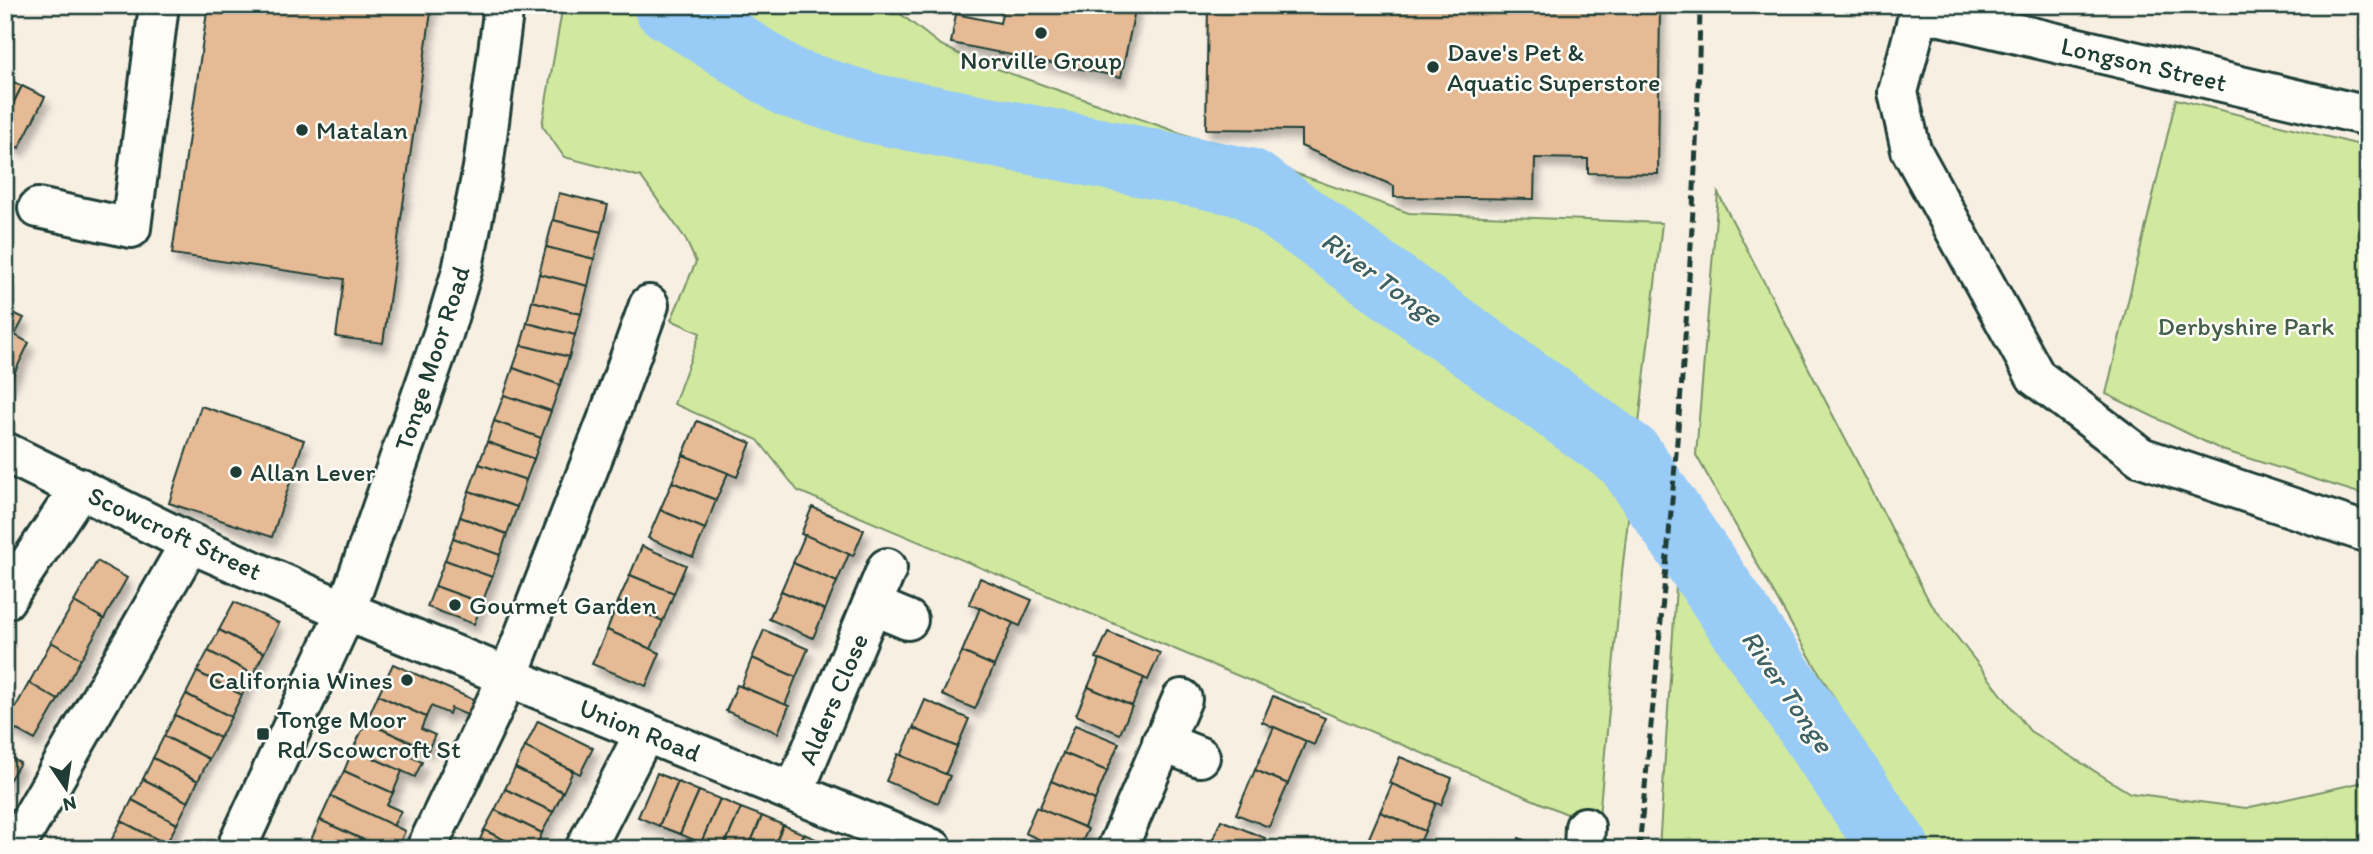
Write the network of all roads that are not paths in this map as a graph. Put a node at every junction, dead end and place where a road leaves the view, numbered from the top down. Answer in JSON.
{"nodes":[{"id":1,"x":159,"y":5,"type":"edge"},
{"id":2,"x":504,"y":5,"type":"edge"},
{"id":3,"x":1920,"y":8,"type":"edge"},
{"id":4,"x":2368,"y":116,"type":"edge"},
{"id":5,"x":38,"y":208,"type":"dead end"},
{"id":6,"x":650,"y":331,"type":"dead end"},
{"id":7,"x":5,"y":452,"type":"edge"},
{"id":8,"x":80,"y":488,"type":"junction"},
{"id":9,"x":2368,"y":533,"type":"edge"},
{"id":10,"x":190,"y":543,"type":"junction"},
{"id":11,"x":887,"y":568,"type":"dead end"},
{"id":12,"x":5,"y":600,"type":"edge"},
{"id":13,"x":872,"y":605,"type":"junction"},
{"id":14,"x":346,"y":611,"type":"junction"},
{"id":15,"x":908,"y":620,"type":"dead end"},
{"id":16,"x":508,"y":677,"type":"junction"},
{"id":17,"x":1182,"y":699,"type":"dead end"},
{"id":18,"x":645,"y":732,"type":"junction"},
{"id":19,"x":1162,"y":742,"type":"junction"},
{"id":20,"x":1200,"y":757,"type":"dead end"},
{"id":21,"x":794,"y":792,"type":"junction"},
{"id":22,"x":893,"y":841,"type":"edge"},
{"id":23,"x":14,"y":849,"type":"edge"},
{"id":24,"x":236,"y":849,"type":"edge"},
{"id":25,"x":426,"y":849,"type":"edge"},
{"id":26,"x":586,"y":849,"type":"edge"},
{"id":27,"x":933,"y":849,"type":"edge"},
{"id":28,"x":1117,"y":849,"type":"edge"}],
"edges":[{"from":1,"to":5,"type":"street"},
{"from":2,"to":14,"type":"street","name":"Tonge Moor Road"},
{"from":3,"to":4,"type":"street","name":"Longson Street"},
{"from":3,"to":9,"type":"street"},
{"from":6,"to":16,"type":"street"},
{"from":7,"to":8,"type":"street","name":"Scowcroft Street"},
{"from":8,"to":10,"type":"street","name":"Scowcroft Street"},
{"from":8,"to":12,"type":"street"},
{"from":10,"to":14,"type":"street","name":"Scowcroft Street"},
{"from":10,"to":23,"type":"street"},
{"from":11,"to":13,"type":"street","name":"Alders Close"},
{"from":13,"to":15,"type":"street","name":"Alders Close"},
{"from":13,"to":21,"type":"street","name":"Alders Close"},
{"from":14,"to":16,"type":"street","name":"Union Road"},
{"from":14,"to":24,"type":"street","name":"Tonge Moor Road"},
{"from":16,"to":18,"type":"street","name":"Union Road"},
{"from":16,"to":25,"type":"street"},
{"from":17,"to":19,"type":"street"},
{"from":18,"to":21,"type":"street","name":"Union Road"},
{"from":18,"to":26,"type":"street"},
{"from":19,"to":20,"type":"street"},
{"from":19,"to":28,"type":"street"},
{"from":21,"to":22,"type":"street","name":"Union Road"},
{"from":22,"to":27,"type":"street","name":"Union Road"}]}
